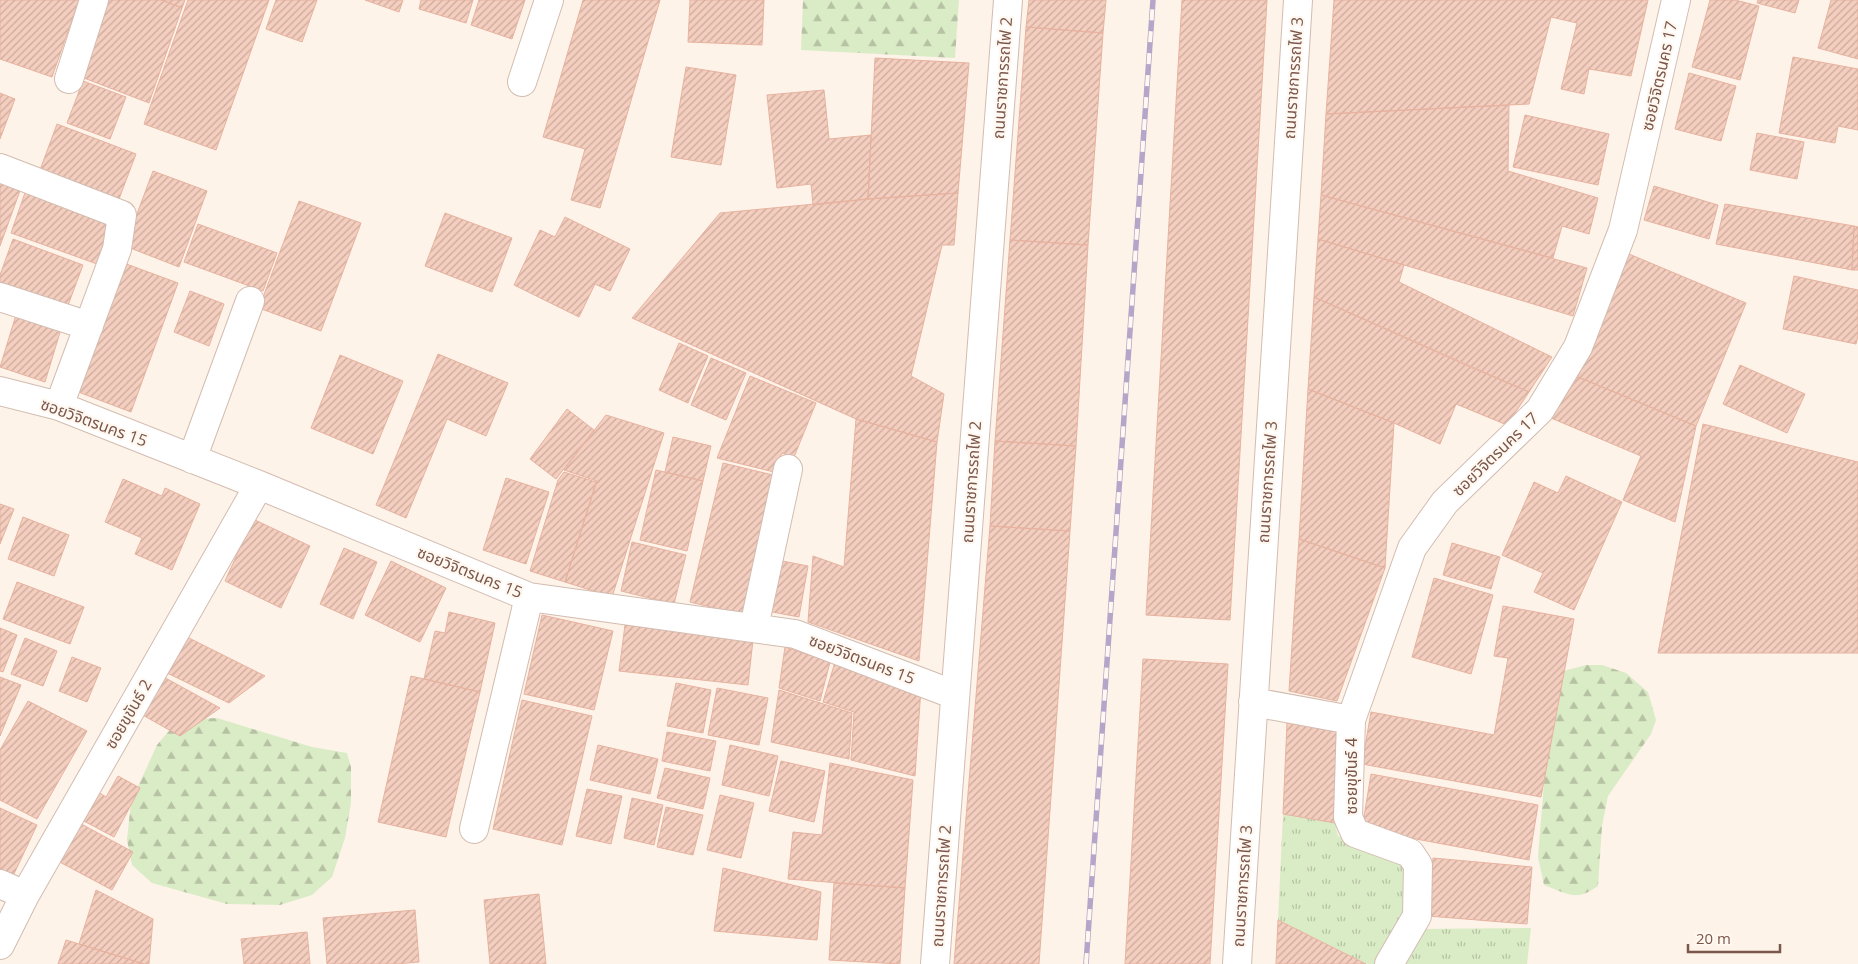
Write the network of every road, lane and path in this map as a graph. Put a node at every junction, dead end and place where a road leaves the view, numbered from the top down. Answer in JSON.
{"nodes":[{"id":1,"x":94,"y":0,"type":"edge"},
{"id":2,"x":549,"y":0,"type":"edge"},
{"id":3,"x":1008,"y":0,"type":"edge"},
{"id":4,"x":1298,"y":0,"type":"edge"},
{"id":5,"x":1676,"y":0,"type":"edge"},
{"id":6,"x":69,"y":79,"type":"dead end"},
{"id":7,"x":522,"y":82,"type":"dead end"},
{"id":8,"x":0,"y":168,"type":"edge"},
{"id":9,"x":0,"y":297,"type":"edge"},
{"id":10,"x":250,"y":301,"type":"dead end"},
{"id":11,"x":89,"y":326,"type":"junction"},
{"id":12,"x":0,"y":391,"type":"edge"},
{"id":13,"x":58,"y":406,"type":"junction"},
{"id":14,"x":192,"y":458,"type":"junction"},
{"id":15,"x":788,"y":470,"type":"dead end"},
{"id":16,"x":259,"y":485,"type":"junction"},
{"id":17,"x":529,"y":597,"type":"junction"},
{"id":18,"x":754,"y":627,"type":"junction"},
{"id":19,"x":955,"y":694,"type":"junction"},
{"id":20,"x":1253,"y":702,"type":"junction"},
{"id":21,"x":1351,"y":720,"type":"junction"},
{"id":22,"x":474,"y":829,"type":"dead end"},
{"id":23,"x":0,"y":884,"type":"edge"},
{"id":24,"x":25,"y":895,"type":"junction"},
{"id":25,"x":0,"y":945,"type":"edge"},
{"id":26,"x":935,"y":964,"type":"edge"},
{"id":27,"x":1237,"y":964,"type":"edge"},
{"id":28,"x":1389,"y":964,"type":"edge"}],
"edges":[{"from":1,"to":6,"type":"street"},
{"from":2,"to":7,"type":"street"},
{"from":3,"to":19,"type":"street","name":"ถนนราชการรถไฟ 2"},
{"from":4,"to":20,"type":"street","name":"ถนนราชการรถไฟ 3"},
{"from":5,"to":21,"type":"street","name":"ซอยวิจิตรนคร 17"},
{"from":8,"to":11,"type":"street"},
{"from":9,"to":11,"type":"street"},
{"from":10,"to":14,"type":"street"},
{"from":11,"to":13,"type":"street"},
{"from":12,"to":13,"type":"street","name":"ซอยวิจิตรนคร 15"},
{"from":13,"to":14,"type":"street","name":"ซอยวิจิตรนคร 15"},
{"from":14,"to":16,"type":"street","name":"ซอยวิจิตรนคร 15"},
{"from":15,"to":18,"type":"street"},
{"from":16,"to":17,"type":"street","name":"ซอยวิจิตรนคร 15"},
{"from":16,"to":24,"type":"street","name":"ซอยขุขันธ์ 2"},
{"from":17,"to":18,"type":"street","name":"ซอยวิจิตรนคร 15"},
{"from":17,"to":22,"type":"street"},
{"from":18,"to":19,"type":"street","name":"ซอยวิจิตรนคร 15"},
{"from":19,"to":26,"type":"street","name":"ถนนราชการรถไฟ 2"},
{"from":20,"to":21,"type":"street"},
{"from":20,"to":27,"type":"street","name":"ถนนราชการรถไฟ 3"},
{"from":21,"to":28,"type":"street","name":"ซอยขุขันธ์ 4"},
{"from":23,"to":24,"type":"street"},
{"from":24,"to":25,"type":"street","name":"ซอยขุขันธ์ 2"}]}
